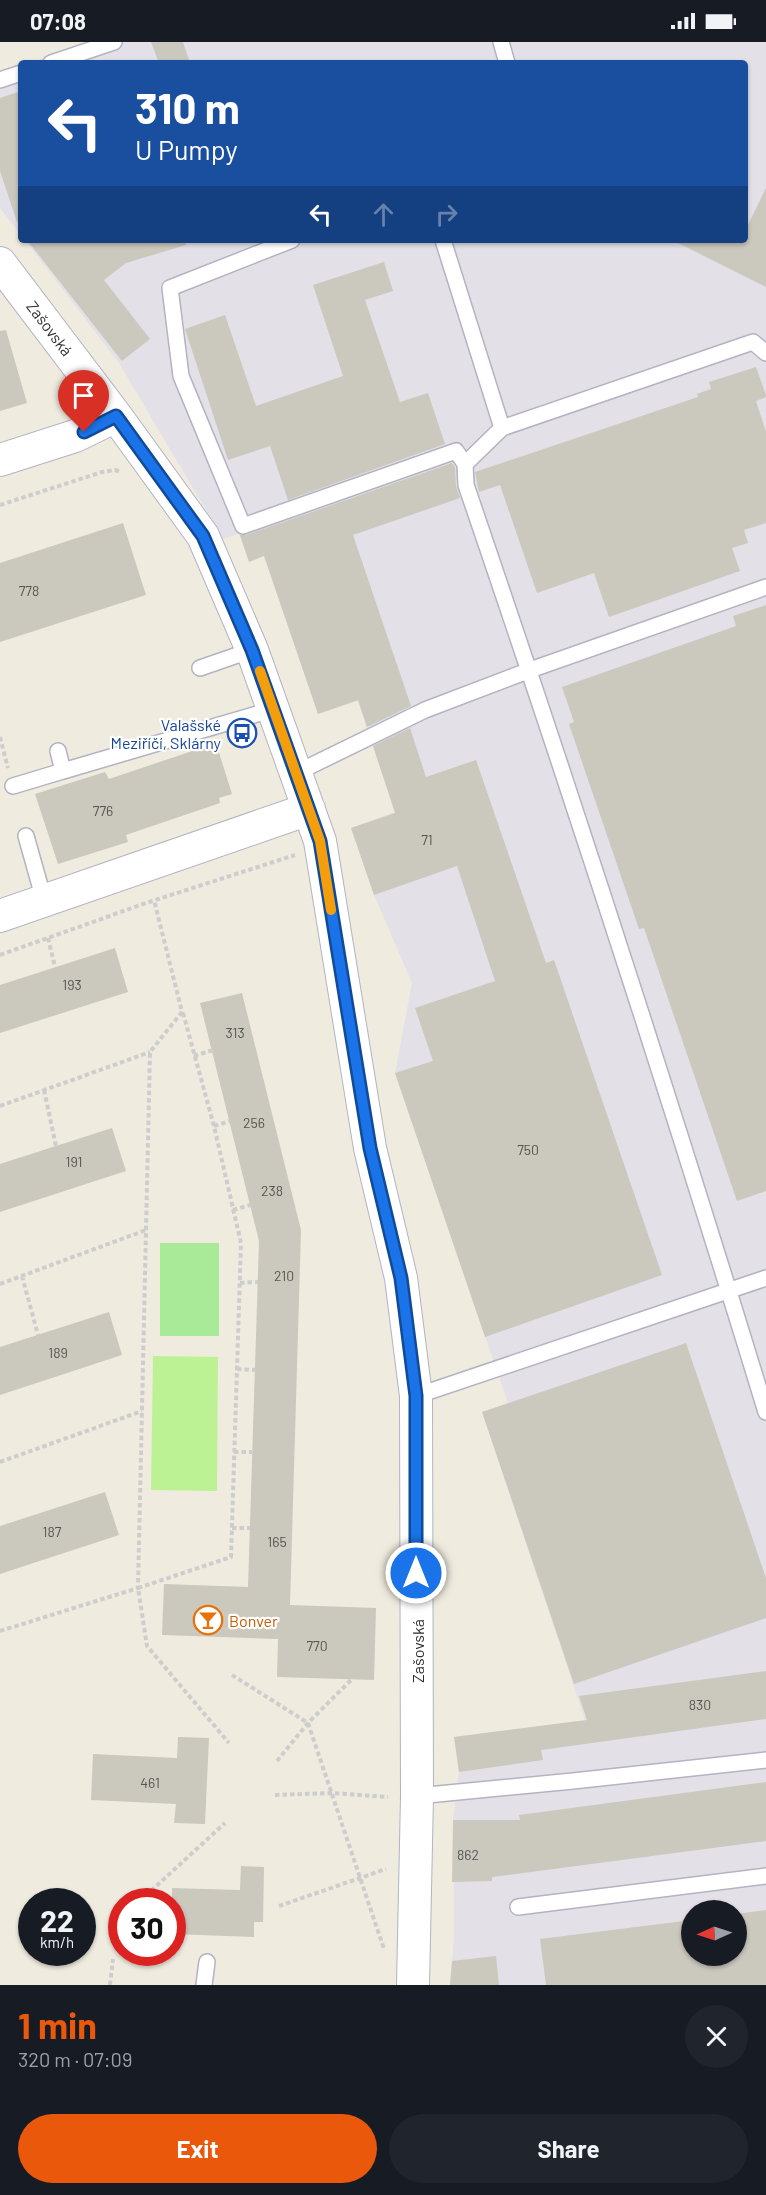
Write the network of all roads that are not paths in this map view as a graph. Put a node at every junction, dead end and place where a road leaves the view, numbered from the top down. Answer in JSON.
{"nodes":[{"id":1,"x":114,"y":42,"type":"edge"},
{"id":2,"x":501,"y":42,"type":"edge"},
{"id":3,"x":60,"y":60,"type":"edge"},
{"id":4,"x":506,"y":60,"type":"edge"},
{"id":5,"x":18,"y":74,"type":"edge"},
{"id":6,"x":0,"y":80,"type":"edge"},
{"id":7,"x":284,"y":243,"type":"edge"},
{"id":8,"x":444,"y":243,"type":"edge"},
{"id":9,"x":0,"y":263,"type":"edge"},
{"id":10,"x":766,"y":354,"type":"edge"},
{"id":11,"x":116,"y":416,"type":"junction"},
{"id":12,"x":502,"y":428,"type":"junction"},
{"id":13,"x":0,"y":460,"type":"edge"},
{"id":14,"x":465,"y":464,"type":"junction"},
{"id":15,"x":766,"y":587,"type":"edge"},
{"id":16,"x":252,"y":650,"type":"junction"},
{"id":17,"x":200,"y":668,"type":"dead end"},
{"id":18,"x":530,"y":670,"type":"junction"},
{"id":19,"x":274,"y":709,"type":"junction"},
{"id":20,"x":58,"y":751,"type":"dead end"},
{"id":21,"x":63,"y":771,"type":"junction"},
{"id":22,"x":296,"y":773,"type":"junction"},
{"id":23,"x":14,"y":786,"type":"road end"},
{"id":24,"x":298,"y":813,"type":"junction"},
{"id":25,"x":26,"y":836,"type":"dead end"},
{"id":26,"x":45,"y":900,"type":"junction"},
{"id":27,"x":0,"y":916,"type":"edge"},
{"id":28,"x":766,"y":1278,"type":"edge"},
{"id":29,"x":729,"y":1292,"type":"junction"},
{"id":30,"x":416,"y":1396,"type":"junction"},
{"id":31,"x":766,"y":1412,"type":"edge"},
{"id":32,"x":766,"y":1760,"type":"edge"},
{"id":33,"x":403,"y":1796,"type":"junction"},
{"id":34,"x":766,"y":1876,"type":"edge"},
{"id":35,"x":519,"y":1907,"type":"dead end"},
{"id":36,"x":207,"y":1962,"type":"dead end"},
{"id":37,"x":204,"y":1985,"type":"edge"},
{"id":38,"x":413,"y":1985,"type":"edge"}],
"edges":[{"from":1,"to":3,"type":"lane"},
{"from":2,"to":4,"type":"lane"},
{"from":5,"to":6,"type":"lane"},
{"from":7,"to":14,"type":"lane"},
{"from":8,"to":12,"type":"lane"},
{"from":9,"to":11,"type":"street","name":"Zašovská"},
{"from":10,"to":12,"type":"lane"},
{"from":11,"to":13,"type":"street"},
{"from":11,"to":16,"type":"street","name":"Zašovská"},
{"from":12,"to":14,"type":"lane"},
{"from":14,"to":18,"type":"lane"},
{"from":15,"to":18,"type":"lane"},
{"from":16,"to":17,"type":"lane"},
{"from":16,"to":19,"type":"street","name":"Zašovská"},
{"from":18,"to":22,"type":"lane"},
{"from":18,"to":29,"type":"lane"},
{"from":19,"to":21,"type":"lane"},
{"from":19,"to":22,"type":"street","name":"Zašovská"},
{"from":20,"to":21,"type":"lane"},
{"from":21,"to":23,"type":"lane"},
{"from":22,"to":24,"type":"street","name":"Zašovská"},
{"from":24,"to":26,"type":"street"},
{"from":24,"to":30,"type":"street","name":"Zašovská"},
{"from":25,"to":26,"type":"lane"},
{"from":26,"to":27,"type":"street"},
{"from":28,"to":29,"type":"lane"},
{"from":29,"to":30,"type":"lane"},
{"from":29,"to":31,"type":"lane"},
{"from":30,"to":33,"type":"street","name":"Zašovská"},
{"from":32,"to":33,"type":"lane"},
{"from":33,"to":38,"type":"street","name":"Zašovská"},
{"from":34,"to":35,"type":"lane"},
{"from":36,"to":37,"type":"lane"}]}
